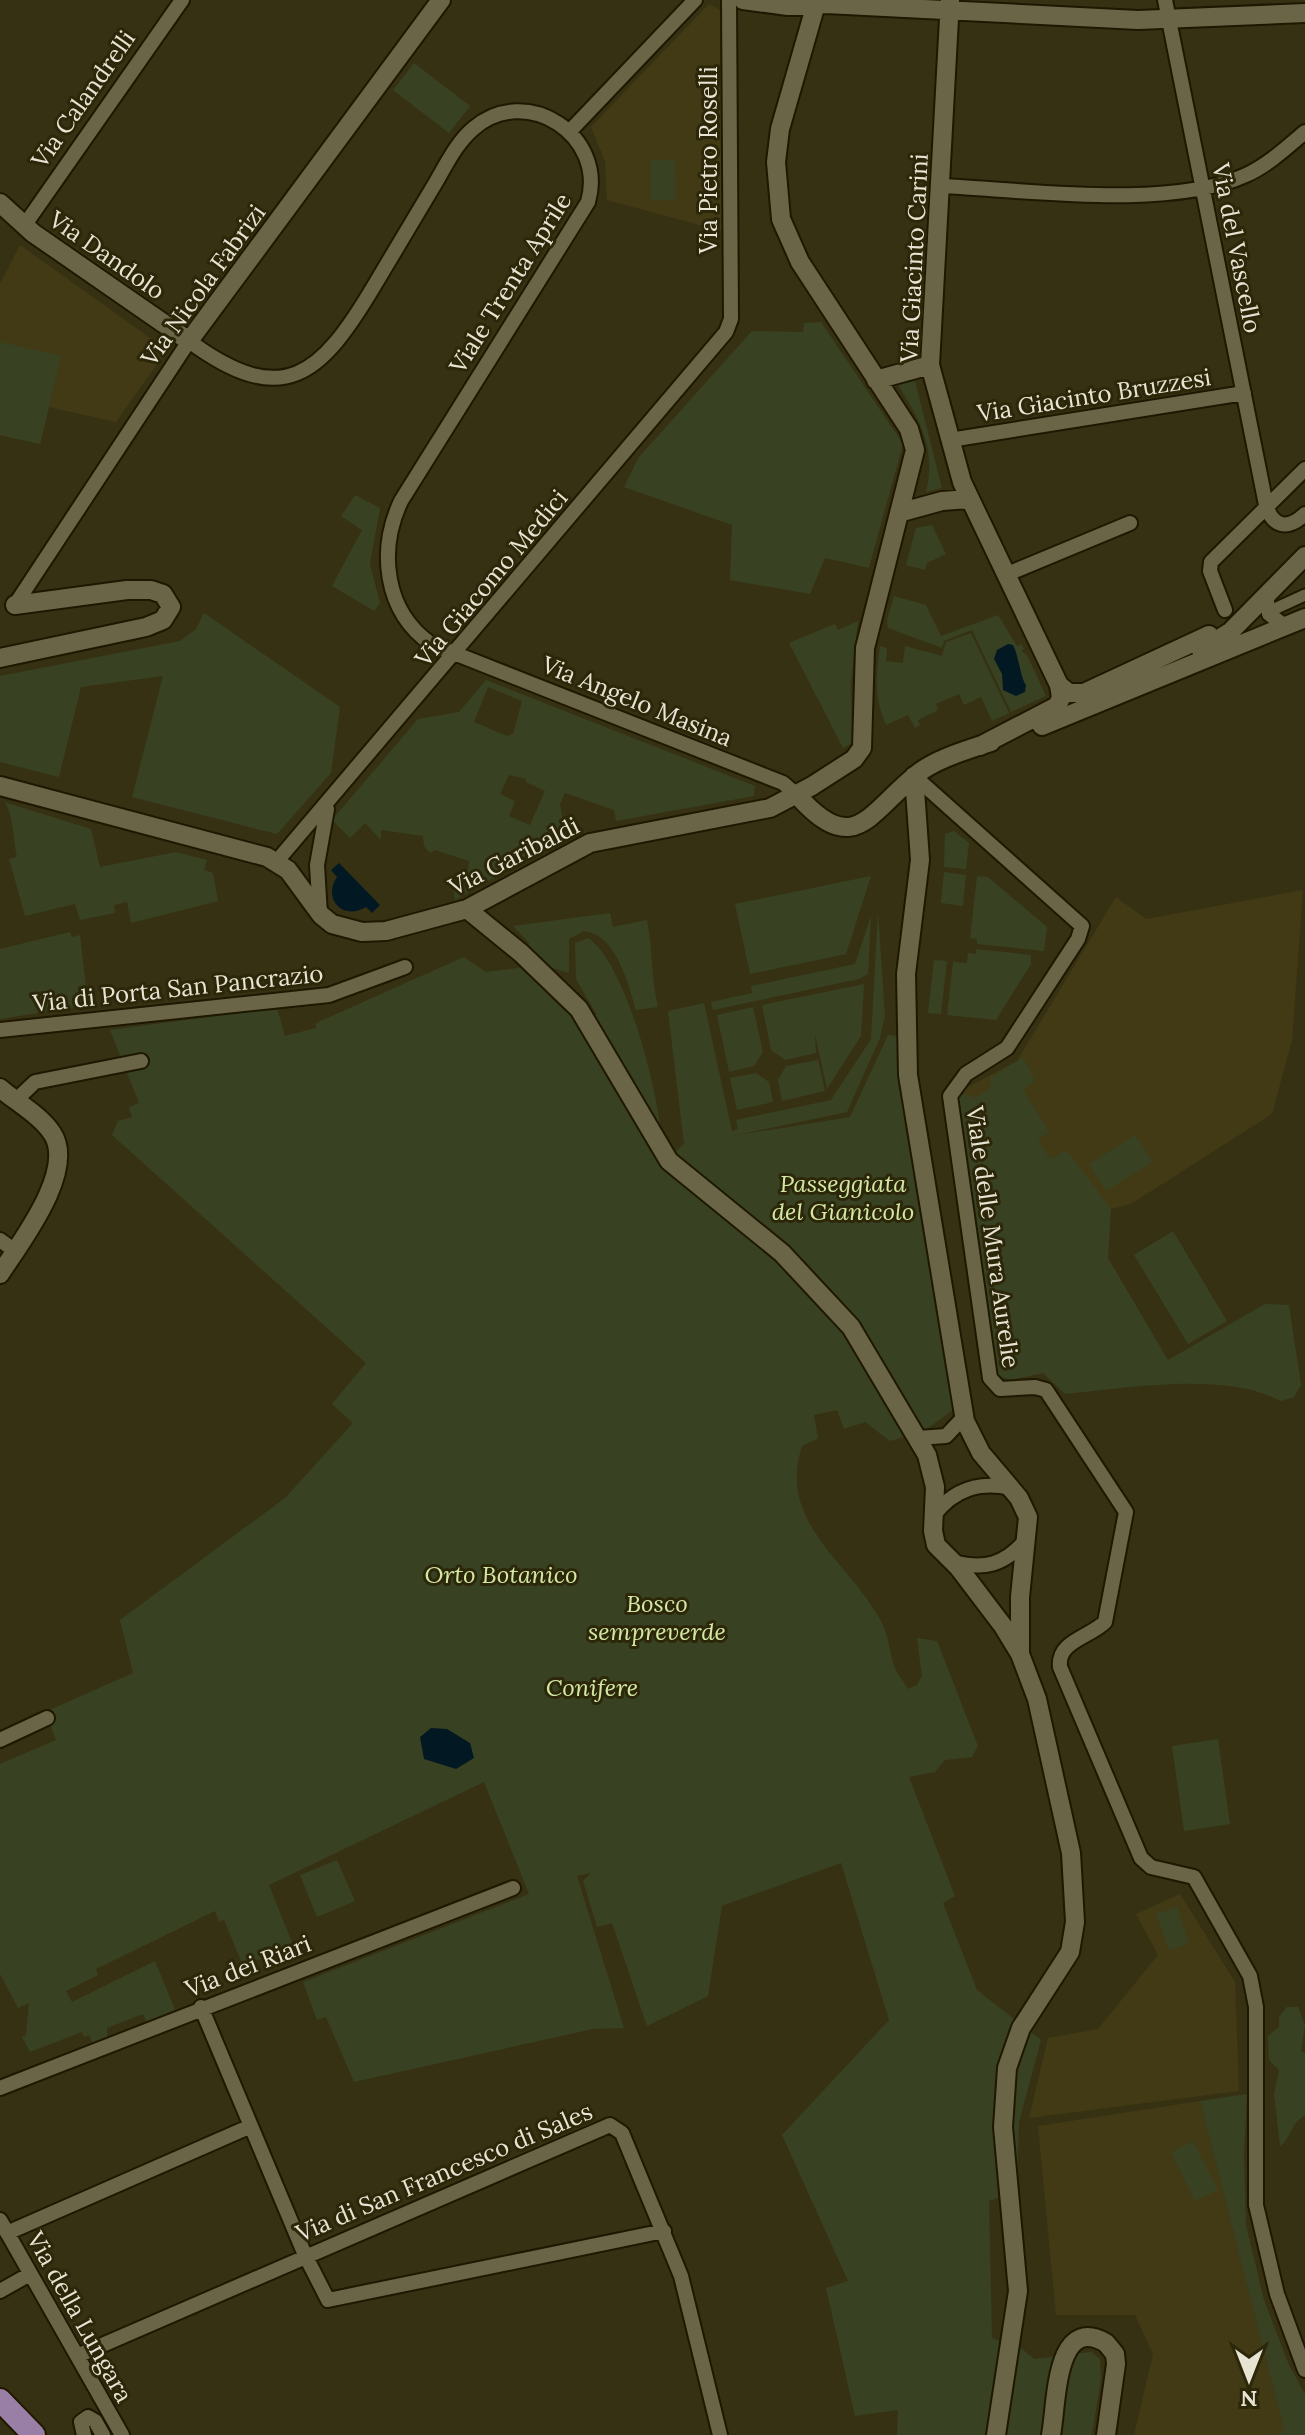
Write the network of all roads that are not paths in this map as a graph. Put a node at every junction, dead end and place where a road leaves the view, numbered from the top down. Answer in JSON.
{"nodes":[{"id":1,"x":182,"y":0,"type":"edge"},
{"id":2,"x":441,"y":0,"type":"edge"},
{"id":3,"x":695,"y":0,"type":"edge"},
{"id":4,"x":729,"y":0,"type":"edge"},
{"id":5,"x":743,"y":0,"type":"edge"},
{"id":6,"x":822,"y":2,"type":"edge"},
{"id":7,"x":950,"y":4,"type":"edge"},
{"id":8,"x":1168,"y":9,"type":"edge"},
{"id":9,"x":1305,"y":13,"type":"edge"},
{"id":10,"x":570,"y":131,"type":"junction"},
{"id":11,"x":1305,"y":132,"type":"edge"},
{"id":12,"x":942,"y":186,"type":"junction"},
{"id":13,"x":1202,"y":186,"type":"junction"},
{"id":14,"x":0,"y":203,"type":"edge"},
{"id":15,"x":24,"y":226,"type":"junction"},
{"id":16,"x":731,"y":319,"type":"joint"},
{"id":17,"x":189,"y":341,"type":"junction"},
{"id":18,"x":930,"y":365,"type":"junction"},
{"id":19,"x":876,"y":380,"type":"junction"},
{"id":20,"x":1244,"y":393,"type":"junction"},
{"id":21,"x":950,"y":440,"type":"junction"},
{"id":22,"x":1305,"y":469,"type":"edge"},
{"id":23,"x":969,"y":499,"type":"junction"},
{"id":24,"x":1266,"y":505,"type":"junction"},
{"id":25,"x":902,"y":512,"type":"junction"},
{"id":26,"x":1305,"y":514,"type":"edge"},
{"id":27,"x":1130,"y":523,"type":"dead end"},
{"id":28,"x":1305,"y":556,"type":"edge"},
{"id":29,"x":1005,"y":575,"type":"junction"},
{"id":30,"x":1305,"y":595,"type":"edge"},
{"id":31,"x":1267,"y":603,"type":"junction"},
{"id":32,"x":5,"y":607,"type":"edge"},
{"id":33,"x":1225,"y":610,"type":"dead end"},
{"id":34,"x":1305,"y":618,"type":"edge"},
{"id":35,"x":1285,"y":626,"type":"junction"},
{"id":36,"x":1234,"y":627,"type":"junction"},
{"id":37,"x":457,"y":653,"type":"junction"},
{"id":38,"x":0,"y":658,"type":"edge"},
{"id":39,"x":1059,"y":685,"type":"junction"},
{"id":40,"x":1103,"y":700,"type":"junction"},
{"id":41,"x":980,"y":746,"type":"junction"},
{"id":42,"x":914,"y":776,"type":"junction"},
{"id":43,"x":0,"y":786,"type":"edge"},
{"id":44,"x":797,"y":795,"type":"junction"},
{"id":45,"x":328,"y":804,"type":"junction"},
{"id":46,"x":277,"y":861,"type":"junction"},
{"id":47,"x":467,"y":909,"type":"junction"},
{"id":48,"x":321,"y":915,"type":"junction"},
{"id":49,"x":405,"y":967,"type":"dead end"},
{"id":50,"x":0,"y":1030,"type":"edge"},
{"id":51,"x":141,"y":1061,"type":"dead end"},
{"id":52,"x":0,"y":1088,"type":"edge"},
{"id":53,"x":15,"y":1101,"type":"junction"},
{"id":54,"x":8,"y":1246,"type":"edge"},
{"id":55,"x":0,"y":1274,"type":"edge"},
{"id":56,"x":964,"y":1417,"type":"junction"},
{"id":57,"x":918,"y":1438,"type":"junction"},
{"id":58,"x":1011,"y":1488,"type":"junction"},
{"id":59,"x":934,"y":1515,"type":"junction"},
{"id":60,"x":1025,"y":1541,"type":"junction"},
{"id":61,"x":954,"y":1562,"type":"junction"},
{"id":62,"x":1020,"y":1654,"type":"junction"},
{"id":63,"x":47,"y":1718,"type":"dead end"},
{"id":64,"x":0,"y":1740,"type":"edge"},
{"id":65,"x":513,"y":1888,"type":"dead end"},
{"id":66,"x":201,"y":2007,"type":"junction"},
{"id":67,"x":0,"y":2088,"type":"edge"},
{"id":68,"x":251,"y":2126,"type":"junction"},
{"id":69,"x":3,"y":2226,"type":"edge"},
{"id":70,"x":664,"y":2231,"type":"junction"},
{"id":71,"x":305,"y":2255,"type":"junction"},
{"id":72,"x":30,"y":2274,"type":"junction"},
{"id":73,"x":0,"y":2291,"type":"edge"},
{"id":74,"x":77,"y":2356,"type":"junction"},
{"id":75,"x":1305,"y":2370,"type":"edge"},
{"id":76,"x":0,"y":2400,"type":"edge"},
{"id":77,"x":34,"y":2435,"type":"edge"},
{"id":78,"x":84,"y":2435,"type":"edge"},
{"id":79,"x":103,"y":2435,"type":"edge"},
{"id":80,"x":123,"y":2435,"type":"edge"},
{"id":81,"x":720,"y":2435,"type":"edge"},
{"id":82,"x":996,"y":2435,"type":"edge"},
{"id":83,"x":1051,"y":2435,"type":"edge"},
{"id":84,"x":1106,"y":2435,"type":"edge"}],
"edges":[{"from":1,"to":15,"type":"street","name":"Via Calandrelli"},
{"from":2,"to":17,"type":"street","name":"Via Nicola Fabrizi"},
{"from":3,"to":10,"type":"street"},
{"from":4,"to":16,"type":"street","name":"Via Pietro Roselli"},
{"from":5,"to":6,"type":"street"},
{"from":6,"to":7,"type":"street"},
{"from":6,"to":19,"type":"street"},
{"from":7,"to":8,"type":"street"},
{"from":7,"to":12,"type":"street","name":"Via Giacinto Carini"},
{"from":8,"to":9,"type":"street"},
{"from":8,"to":13,"type":"street","name":"Via del Vascello"},
{"from":10,"to":17,"type":"street"},
{"from":10,"to":37,"type":"street","name":"Viale Trenta Aprile"},
{"from":11,"to":13,"type":"street"},
{"from":12,"to":13,"type":"street"},
{"from":12,"to":18,"type":"street","name":"Via Giacinto Carini"},
{"from":13,"to":20,"type":"street","name":"Via del Vascello"},
{"from":14,"to":15,"type":"street","name":"Via Dandolo"},
{"from":15,"to":17,"type":"street","name":"Via Dandolo"},
{"from":16,"to":37,"type":"street","name":"Via Giacomo Medici"},
{"from":17,"to":32,"type":"street","name":"Via Nicola Fabrizi"},
{"from":18,"to":19,"type":"street"},
{"from":18,"to":21,"type":"street","name":"Via Giacinto Carini"},
{"from":19,"to":25,"type":"street"},
{"from":20,"to":21,"type":"street","name":"Via Giacinto Bruzzesi"},
{"from":20,"to":24,"type":"street","name":"Via del Vascello"},
{"from":21,"to":23,"type":"street","name":"Via Giacinto Carini"},
{"from":22,"to":24,"type":"street"},
{"from":23,"to":25,"type":"street"},
{"from":23,"to":29,"type":"street","name":"Via Giacinto Carini"},
{"from":24,"to":26,"type":"street"},
{"from":24,"to":33,"type":"street"},
{"from":25,"to":44,"type":"street","name":"Via Garibaldi"},
{"from":27,"to":29,"type":"street"},
{"from":28,"to":31,"type":"street"},
{"from":29,"to":39,"type":"street","name":"Via Giacinto Carini"},
{"from":30,"to":31,"type":"street"},
{"from":31,"to":35,"type":"street"},
{"from":31,"to":36,"type":"street"},
{"from":32,"to":38,"type":"street"},
{"from":34,"to":35,"type":"street"},
{"from":35,"to":36,"type":"street"},
{"from":35,"to":40,"type":"street"},
{"from":36,"to":39,"type":"street"},
{"from":36,"to":40,"type":"street"},
{"from":37,"to":44,"type":"street","name":"Via Angelo Masina"},
{"from":37,"to":45,"type":"street","name":"Via Giacomo Medici"},
{"from":39,"to":41,"type":"street"},
{"from":40,"to":41,"type":"street"},
{"from":41,"to":42,"type":"street"},
{"from":42,"to":44,"type":"street"},
{"from":42,"to":56,"type":"street"},
{"from":42,"to":75,"type":"street","name":"Viale delle Mura Aurelie"},
{"from":43,"to":46,"type":"street"},
{"from":44,"to":47,"type":"street","name":"Via Garibaldi"},
{"from":45,"to":46,"type":"street","name":"Via Giacomo Medici"},
{"from":45,"to":48,"type":"street"},
{"from":46,"to":48,"type":"street"},
{"from":47,"to":48,"type":"street","name":"Via Garibaldi"},
{"from":47,"to":57,"type":"street"},
{"from":49,"to":50,"type":"street","name":"Via di Porta San Pancrazio"},
{"from":51,"to":53,"type":"street"},
{"from":52,"to":53,"type":"street"},
{"from":53,"to":54,"type":"street"},
{"from":54,"to":55,"type":"street"},
{"from":56,"to":57,"type":"street"},
{"from":56,"to":58,"type":"street"},
{"from":57,"to":59,"type":"street"},
{"from":58,"to":59,"type":"street"},
{"from":58,"to":60,"type":"street"},
{"from":59,"to":61,"type":"street"},
{"from":60,"to":61,"type":"street"},
{"from":60,"to":62,"type":"street"},
{"from":61,"to":62,"type":"street"},
{"from":62,"to":82,"type":"street"},
{"from":63,"to":64,"type":"street"},
{"from":65,"to":66,"type":"street","name":"Via dei Riari"},
{"from":66,"to":67,"type":"street","name":"Via dei Riari"},
{"from":66,"to":68,"type":"street"},
{"from":68,"to":69,"type":"street"},
{"from":68,"to":71,"type":"street"},
{"from":69,"to":72,"type":"street","name":"Via della Lungara"},
{"from":70,"to":71,"type":"street"},
{"from":70,"to":71,"type":"street","name":"Via di San Francesco di Sales"},
{"from":70,"to":81,"type":"street","name":"Via di San Francesco di Sales"},
{"from":71,"to":74,"type":"street","name":"Via di San Francesco di Sales"},
{"from":72,"to":73,"type":"street"},
{"from":72,"to":74,"type":"street","name":"Via della Lungara"},
{"from":74,"to":80,"type":"street","name":"Via della Lungara"},
{"from":76,"to":77,"type":"main road"},
{"from":78,"to":79,"type":"street"},
{"from":83,"to":84,"type":"street"}]}
